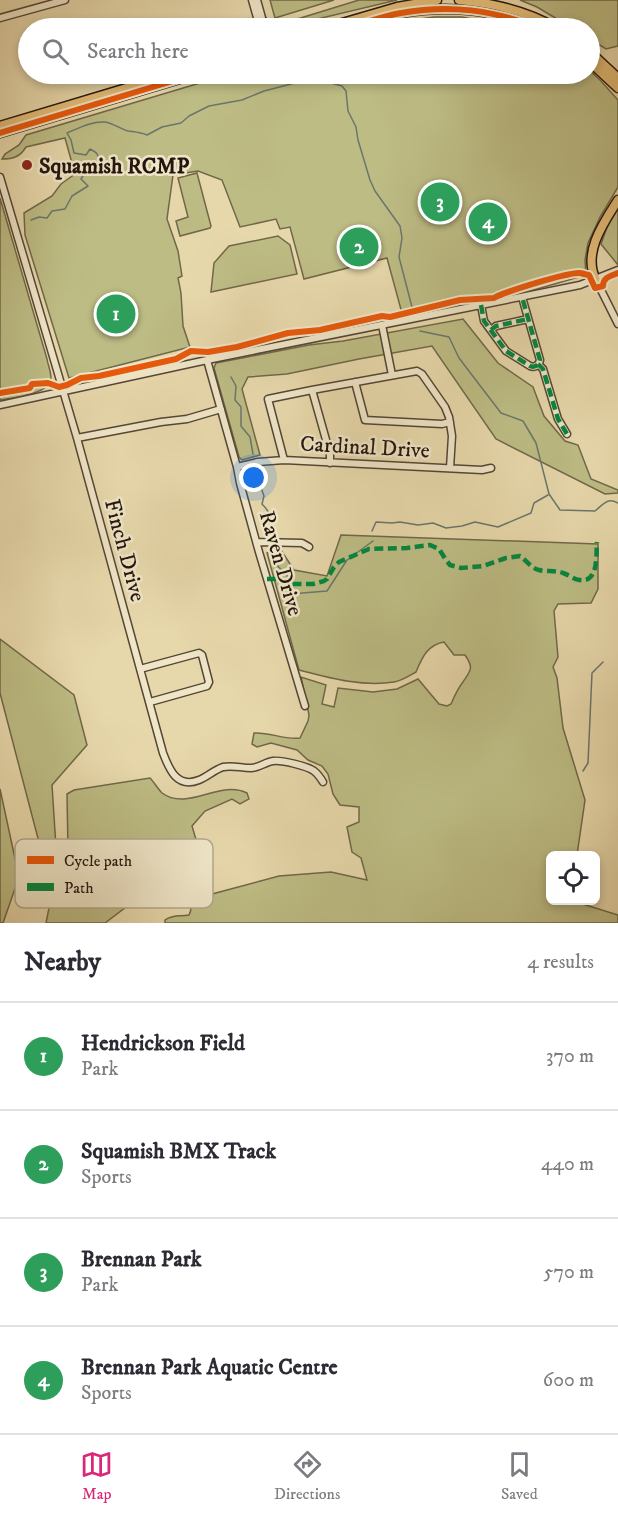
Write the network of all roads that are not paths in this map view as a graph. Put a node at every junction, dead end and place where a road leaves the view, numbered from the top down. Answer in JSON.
{"nodes":[{"id":1,"x":65,"y":0,"type":"edge"},
{"id":2,"x":252,"y":0,"type":"edge"},
{"id":3,"x":257,"y":0,"type":"edge"},
{"id":4,"x":437,"y":0,"type":"edge"},
{"id":5,"x":459,"y":0,"type":"edge"},
{"id":6,"x":0,"y":18,"type":"edge"},
{"id":7,"x":259,"y":18,"type":"edge"},
{"id":8,"x":260,"y":18,"type":"edge"},
{"id":9,"x":359,"y":18,"type":"edge"},
{"id":10,"x":382,"y":18,"type":"edge"},
{"id":11,"x":508,"y":18,"type":"edge"},
{"id":12,"x":533,"y":18,"type":"edge"},
{"id":13,"x":600,"y":64,"type":"edge"},
{"id":14,"x":600,"y":71,"type":"edge"},
{"id":15,"x":142,"y":84,"type":"edge"},
{"id":16,"x":161,"y":84,"type":"edge"},
{"id":17,"x":618,"y":86,"type":"edge"},
{"id":18,"x":0,"y":124,"type":"edge"},
{"id":19,"x":13,"y":126,"type":"junction"},
{"id":20,"x":0,"y":133,"type":"edge"},
{"id":21,"x":0,"y":140,"type":"edge"},
{"id":22,"x":0,"y":177,"type":"edge"},
{"id":23,"x":618,"y":200,"type":"edge"},
{"id":24,"x":618,"y":270,"type":"edge"},
{"id":25,"x":596,"y":280,"type":"junction"},
{"id":26,"x":522,"y":297,"type":"junction"},
{"id":27,"x":481,"y":305,"type":"junction"},
{"id":28,"x":528,"y":319,"type":"junction"},
{"id":29,"x":618,"y":324,"type":"edge"},
{"id":30,"x":382,"y":325,"type":"junction"},
{"id":31,"x":491,"y":330,"type":"junction"},
{"id":32,"x":207,"y":360,"type":"junction"},
{"id":33,"x":538,"y":364,"type":"junction"},
{"id":34,"x":392,"y":375,"type":"junction"},
{"id":35,"x":355,"y":382,"type":"junction"},
{"id":36,"x":312,"y":390,"type":"junction"},
{"id":37,"x":63,"y":392,"type":"junction"},
{"id":38,"x":0,"y":405,"type":"edge"},
{"id":39,"x":221,"y":409,"type":"junction"},
{"id":40,"x":450,"y":422,"type":"junction"},
{"id":41,"x":567,"y":434,"type":"dead end"},
{"id":42,"x":77,"y":438,"type":"junction"},
{"id":43,"x":284,"y":460,"type":"junction"},
{"id":44,"x":330,"y":463,"type":"junction"},
{"id":45,"x":237,"y":467,"type":"junction"},
{"id":46,"x":450,"y":468,"type":"junction"},
{"id":47,"x":491,"y":468,"type":"dead end"},
{"id":48,"x":256,"y":542,"type":"junction"},
{"id":49,"x":309,"y":547,"type":"dead end"},
{"id":50,"x":140,"y":669,"type":"junction"},
{"id":51,"x":150,"y":702,"type":"junction"},
{"id":52,"x":304,"y":706,"type":"dead end"},
{"id":53,"x":323,"y":782,"type":"dead end"}],
"edges":[{"from":1,"to":6,"type":"street"},
{"from":2,"to":7,"type":"street"},
{"from":3,"to":8,"type":"street"},
{"from":4,"to":9,"type":"highway"},
{"from":5,"to":12,"type":"highway"},
{"from":10,"to":11,"type":"highway"},
{"from":13,"to":17,"type":"highway"},
{"from":14,"to":17,"type":"highway"},
{"from":15,"to":19,"type":"highway"},
{"from":16,"to":19,"type":"highway"},
{"from":18,"to":19,"type":"highway"},
{"from":19,"to":20,"type":"highway"},
{"from":19,"to":21,"type":"highway"},
{"from":22,"to":37,"type":"street","name":"Finch Drive"},
{"from":23,"to":25,"type":"highway"},
{"from":24,"to":25,"type":"street"},
{"from":25,"to":26,"type":"street"},
{"from":25,"to":29,"type":"street"},
{"from":26,"to":27,"type":"street"},
{"from":26,"to":28,"type":"street"},
{"from":27,"to":30,"type":"street"},
{"from":27,"to":31,"type":"street"},
{"from":28,"to":31,"type":"street"},
{"from":28,"to":33,"type":"street"},
{"from":30,"to":32,"type":"street"},
{"from":30,"to":34,"type":"street"},
{"from":31,"to":33,"type":"street"},
{"from":32,"to":37,"type":"street"},
{"from":32,"to":39,"type":"street","name":"Raven Drive"},
{"from":33,"to":41,"type":"street"},
{"from":34,"to":35,"type":"street"},
{"from":34,"to":40,"type":"street"},
{"from":35,"to":36,"type":"street"},
{"from":35,"to":40,"type":"street"},
{"from":36,"to":43,"type":"street"},
{"from":36,"to":44,"type":"street"},
{"from":37,"to":38,"type":"street"},
{"from":37,"to":42,"type":"street","name":"Finch Drive"},
{"from":39,"to":42,"type":"street"},
{"from":39,"to":45,"type":"street","name":"Raven Drive"},
{"from":40,"to":46,"type":"street"},
{"from":42,"to":50,"type":"street","name":"Finch Drive"},
{"from":43,"to":44,"type":"street","name":"Cardinal Drive"},
{"from":43,"to":45,"type":"street","name":"Cardinal Drive"},
{"from":44,"to":46,"type":"street","name":"Cardinal Drive"},
{"from":45,"to":48,"type":"street","name":"Raven Drive"},
{"from":46,"to":47,"type":"street","name":"Cardinal Drive"},
{"from":48,"to":49,"type":"street"},
{"from":48,"to":52,"type":"street","name":"Raven Drive"},
{"from":50,"to":51,"type":"street","name":"Finch Drive"},
{"from":50,"to":51,"type":"street"},
{"from":51,"to":53,"type":"street","name":"Finch Drive"}]}
